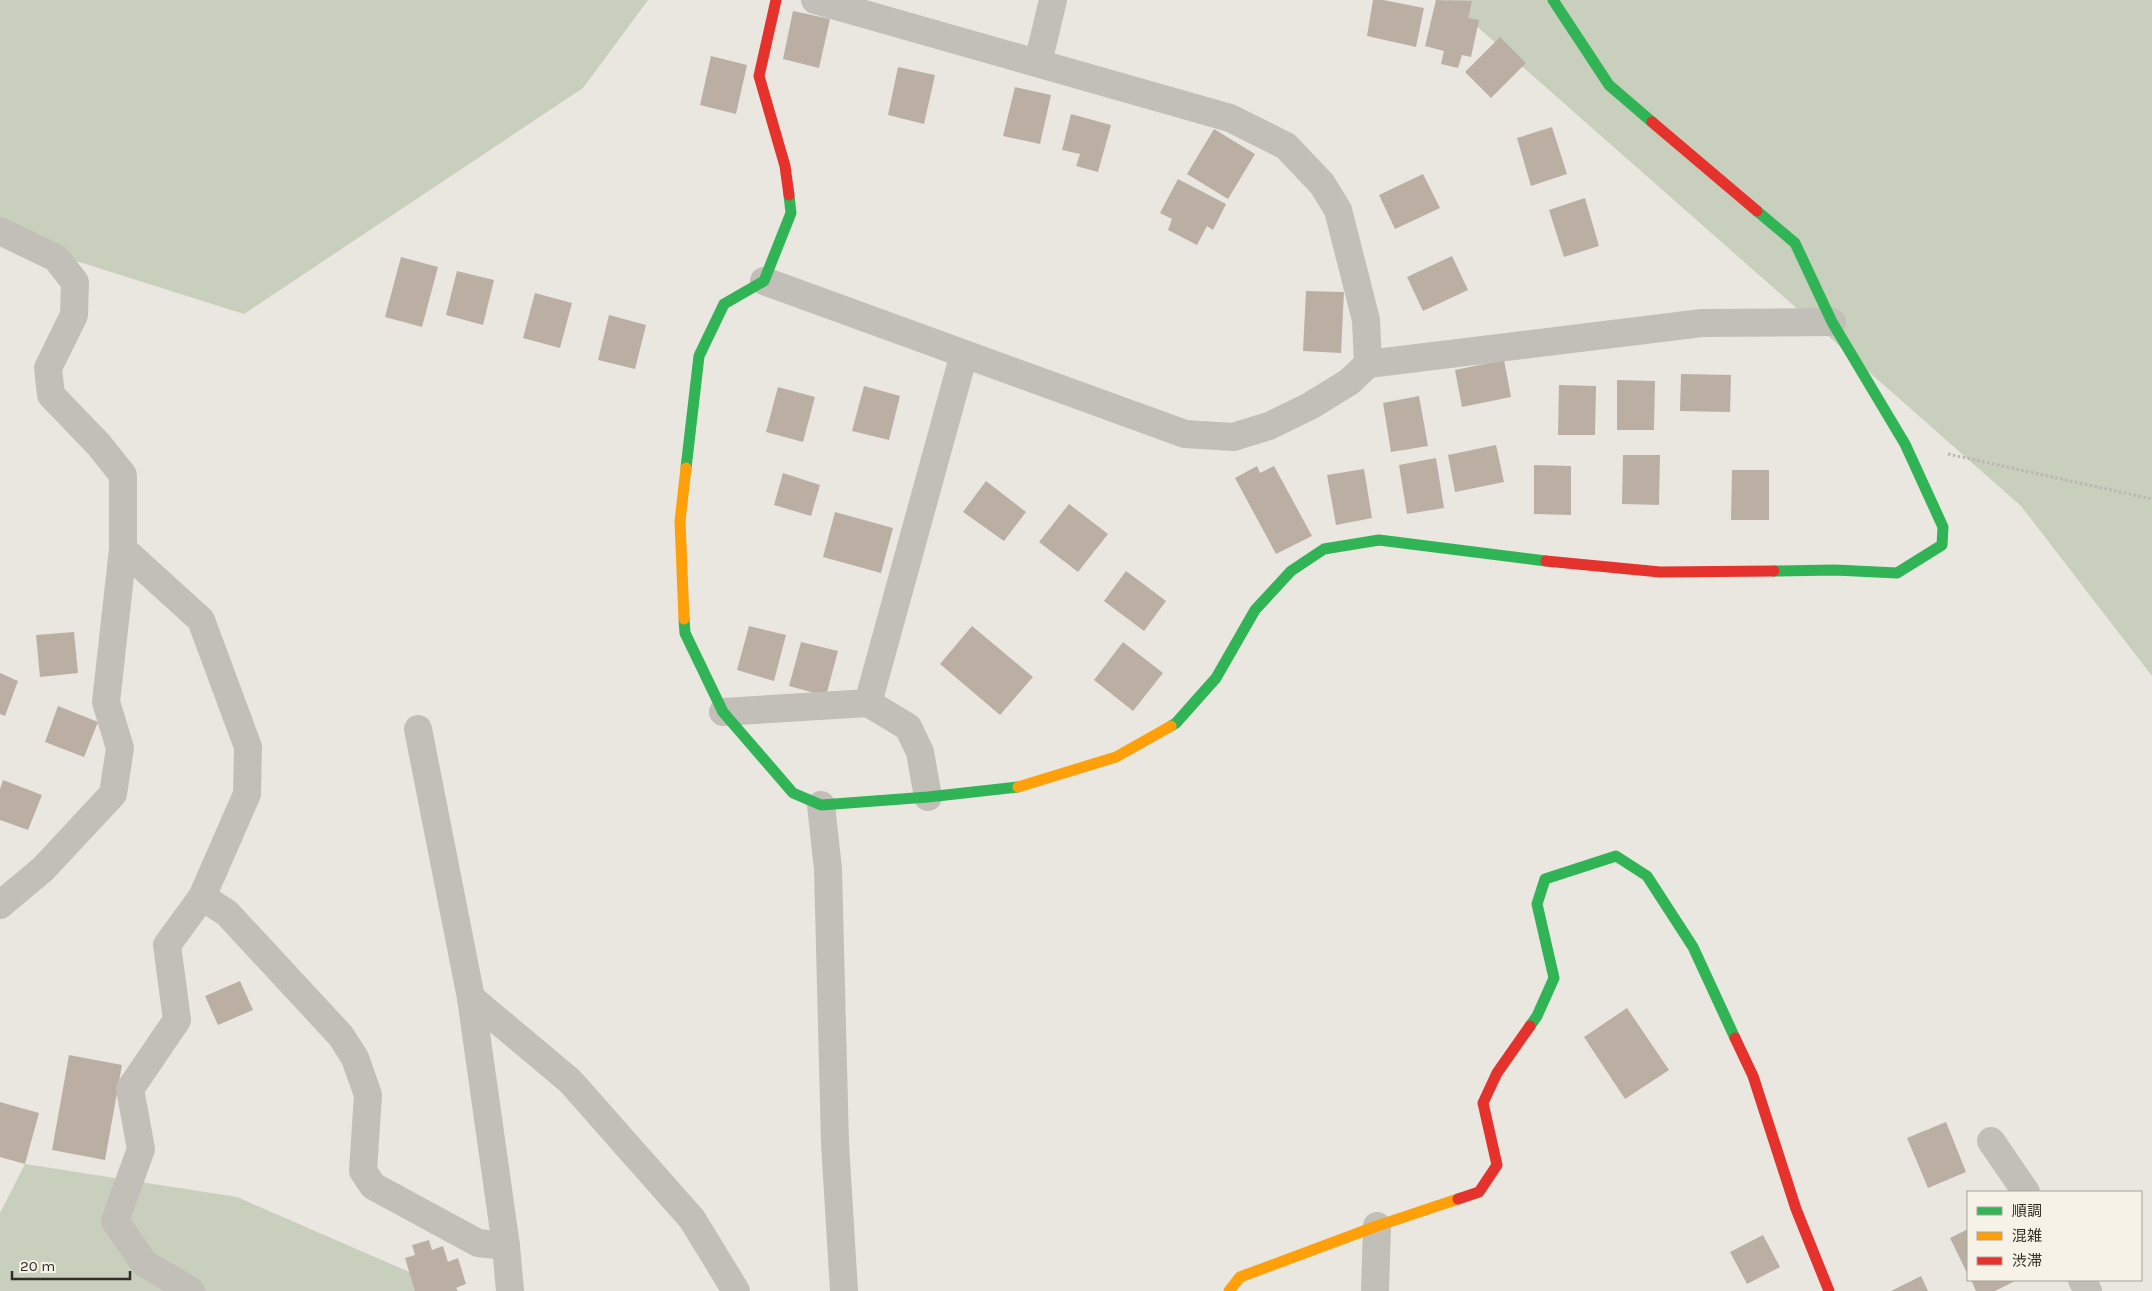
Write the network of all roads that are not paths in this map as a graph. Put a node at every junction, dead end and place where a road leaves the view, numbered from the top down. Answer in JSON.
{"nodes":[{"id":1,"x":776,"y":0,"type":"edge"},
{"id":2,"x":815,"y":0,"type":"edge"},
{"id":3,"x":1053,"y":0,"type":"edge"},
{"id":4,"x":1553,"y":0,"type":"edge"},
{"id":5,"x":1038,"y":63,"type":"junction"},
{"id":6,"x":0,"y":231,"type":"edge"},
{"id":7,"x":764,"y":282,"type":"junction"},
{"id":8,"x":1832,"y":322,"type":"junction"},
{"id":9,"x":964,"y":354,"type":"junction"},
{"id":10,"x":1368,"y":364,"type":"junction"},
{"id":11,"x":123,"y":549,"type":"junction"},
{"id":12,"x":868,"y":703,"type":"junction"},
{"id":13,"x":723,"y":712,"type":"junction"},
{"id":14,"x":418,"y":729,"type":"dead end"},
{"id":15,"x":928,"y":797,"type":"junction"},
{"id":16,"x":821,"y":805,"type":"junction"},
{"id":17,"x":202,"y":897,"type":"junction"},
{"id":18,"x":0,"y":905,"type":"edge"},
{"id":19,"x":471,"y":998,"type":"junction"},
{"id":20,"x":1991,"y":1141,"type":"dead end"},
{"id":21,"x":2025,"y":1191,"type":"edge"},
{"id":22,"x":1377,"y":1226,"type":"junction"},
{"id":23,"x":506,"y":1246,"type":"junction"},
{"id":24,"x":191,"y":1291,"type":"edge"},
{"id":25,"x":510,"y":1291,"type":"edge"},
{"id":26,"x":736,"y":1291,"type":"edge"},
{"id":27,"x":844,"y":1291,"type":"edge"},
{"id":28,"x":1229,"y":1291,"type":"edge"},
{"id":29,"x":1375,"y":1291,"type":"edge"},
{"id":30,"x":1829,"y":1291,"type":"edge"}],
"edges":[{"from":1,"to":7,"type":"street"},
{"from":2,"to":5,"type":"street"},
{"from":3,"to":5,"type":"street"},
{"from":4,"to":8,"type":"street"},
{"from":5,"to":10,"type":"street"},
{"from":6,"to":11,"type":"street"},
{"from":7,"to":9,"type":"street"},
{"from":7,"to":13,"type":"street"},
{"from":8,"to":10,"type":"street"},
{"from":8,"to":15,"type":"street"},
{"from":9,"to":10,"type":"street"},
{"from":9,"to":12,"type":"street"},
{"from":11,"to":17,"type":"street"},
{"from":11,"to":18,"type":"street"},
{"from":12,"to":13,"type":"street"},
{"from":12,"to":15,"type":"street"},
{"from":13,"to":16,"type":"street"},
{"from":14,"to":19,"type":"street"},
{"from":15,"to":16,"type":"street"},
{"from":16,"to":27,"type":"street"},
{"from":17,"to":23,"type":"street"},
{"from":17,"to":24,"type":"street"},
{"from":19,"to":23,"type":"street"},
{"from":19,"to":26,"type":"street"},
{"from":20,"to":21,"type":"street"},
{"from":22,"to":28,"type":"street"},
{"from":22,"to":29,"type":"street"},
{"from":22,"to":30,"type":"street"},
{"from":23,"to":25,"type":"street"}]}
